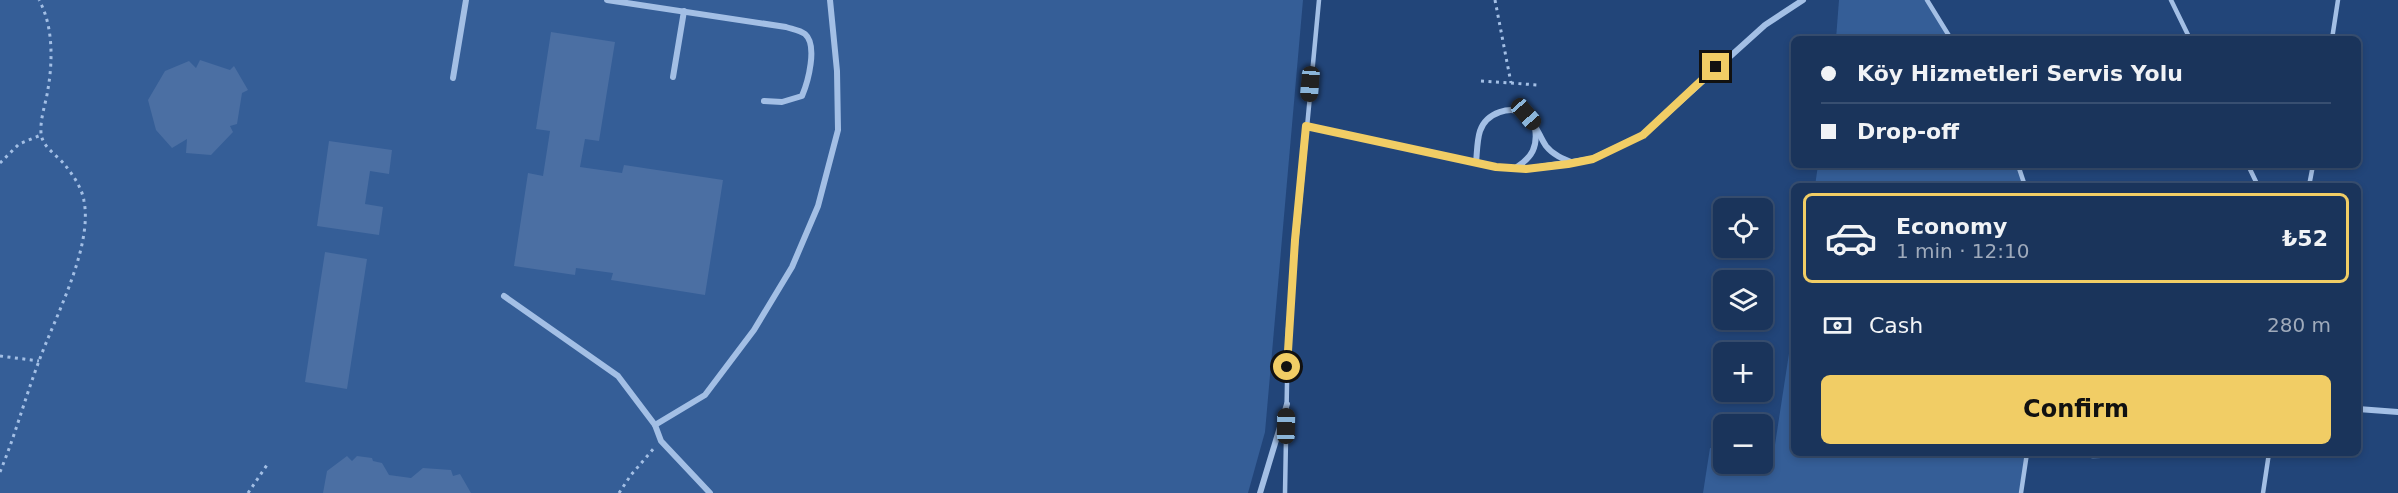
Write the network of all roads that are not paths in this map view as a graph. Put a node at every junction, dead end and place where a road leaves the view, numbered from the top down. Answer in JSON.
{"nodes":[{"id":1,"x":466,"y":0,"type":"edge"},
{"id":2,"x":607,"y":0,"type":"edge"},
{"id":3,"x":830,"y":0,"type":"edge"},
{"id":4,"x":1318,"y":0,"type":"edge"},
{"id":5,"x":1803,"y":0,"type":"edge"},
{"id":6,"x":1927,"y":0,"type":"edge"},
{"id":7,"x":2171,"y":0,"type":"edge"},
{"id":8,"x":2338,"y":0,"type":"edge"},
{"id":9,"x":684,"y":11,"type":"junction"},
{"id":10,"x":1949,"y":36,"type":"edge"},
{"id":11,"x":2189,"y":36,"type":"edge"},
{"id":12,"x":2332,"y":36,"type":"edge"},
{"id":13,"x":673,"y":77,"type":"dead end"},
{"id":14,"x":453,"y":78,"type":"dead end"},
{"id":15,"x":764,"y":101,"type":"dead end"},
{"id":16,"x":1534,"y":125,"type":"junction"},
{"id":17,"x":1306,"y":126,"type":"junction"},
{"id":18,"x":1476,"y":163,"type":"junction"},
{"id":19,"x":1574,"y":163,"type":"junction"},
{"id":20,"x":1516,"y":168,"type":"junction"},
{"id":21,"x":2019,"y":168,"type":"edge"},
{"id":22,"x":2249,"y":168,"type":"edge"},
{"id":23,"x":2312,"y":168,"type":"edge"},
{"id":24,"x":2024,"y":183,"type":"edge"},
{"id":25,"x":2257,"y":183,"type":"edge"},
{"id":26,"x":2310,"y":183,"type":"edge"},
{"id":27,"x":504,"y":296,"type":"dead end"},
{"id":28,"x":1287,"y":404,"type":"junction"},
{"id":29,"x":2361,"y":409,"type":"edge"},
{"id":30,"x":2398,"y":412,"type":"edge"},
{"id":31,"x":655,"y":425,"type":"junction"},
{"id":32,"x":2027,"y":456,"type":"edge"},
{"id":33,"x":2269,"y":456,"type":"edge"},
{"id":34,"x":710,"y":493,"type":"edge"},
{"id":35,"x":1260,"y":493,"type":"edge"},
{"id":36,"x":1285,"y":493,"type":"edge"},
{"id":37,"x":2021,"y":493,"type":"edge"},
{"id":38,"x":2263,"y":493,"type":"edge"}],
"edges":[{"from":1,"to":14,"type":"street"},
{"from":2,"to":9,"type":"street"},
{"from":3,"to":31,"type":"street"},
{"from":4,"to":17,"type":"lane"},
{"from":5,"to":19,"type":"street"},
{"from":6,"to":10,"type":"lane"},
{"from":7,"to":11,"type":"lane"},
{"from":8,"to":12,"type":"lane"},
{"from":9,"to":13,"type":"street"},
{"from":9,"to":15,"type":"street"},
{"from":16,"to":18,"type":"street"},
{"from":16,"to":19,"type":"street"},
{"from":16,"to":20,"type":"street"},
{"from":17,"to":18,"type":"street"},
{"from":17,"to":28,"type":"lane"},
{"from":18,"to":20,"type":"street"},
{"from":19,"to":20,"type":"street"},
{"from":21,"to":24,"type":"lane"},
{"from":22,"to":25,"type":"lane"},
{"from":23,"to":26,"type":"lane"},
{"from":27,"to":31,"type":"street"},
{"from":28,"to":35,"type":"street"},
{"from":28,"to":36,"type":"lane"},
{"from":29,"to":30,"type":"street"},
{"from":31,"to":34,"type":"street"},
{"from":32,"to":37,"type":"lane"},
{"from":33,"to":38,"type":"lane"}]}
